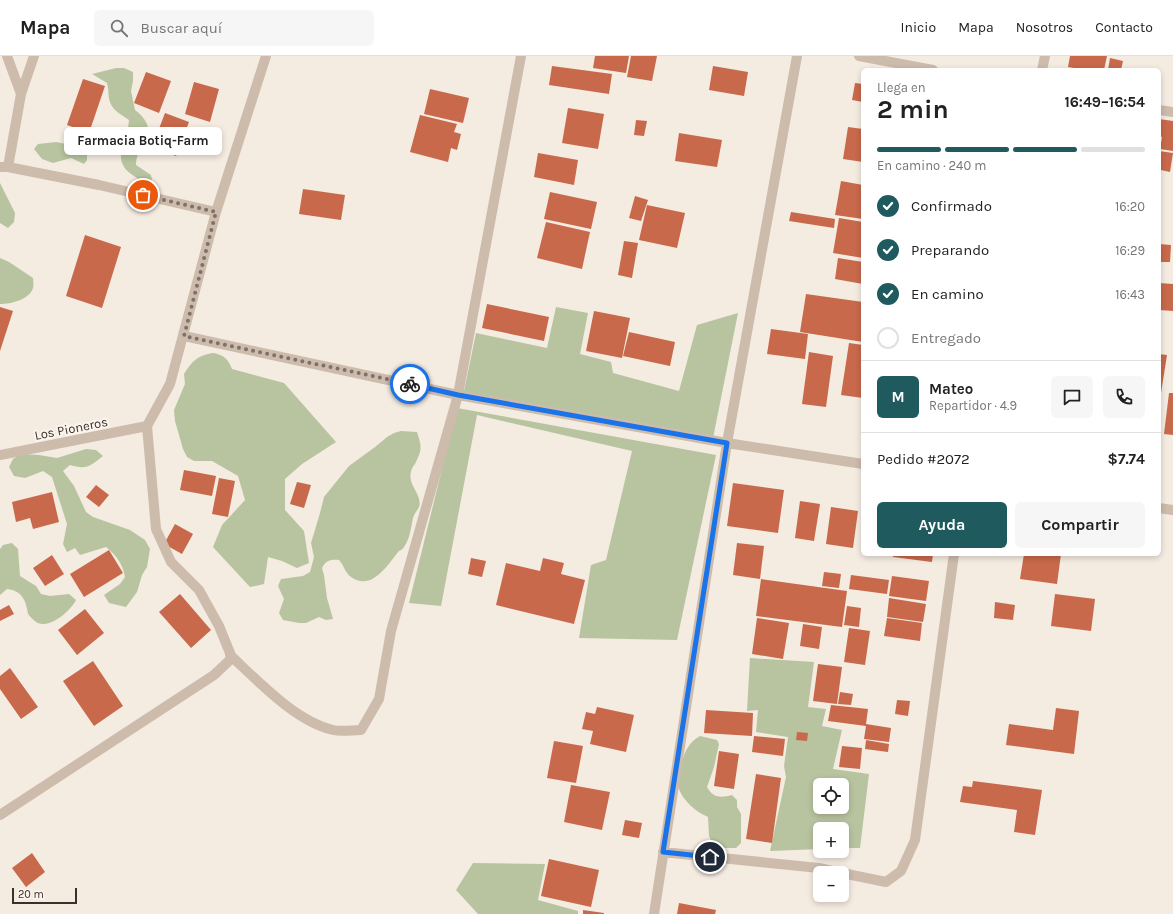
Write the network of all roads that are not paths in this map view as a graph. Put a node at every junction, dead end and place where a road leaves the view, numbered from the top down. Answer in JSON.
{"nodes":[{"id":1,"x":7,"y":56,"type":"edge"},
{"id":2,"x":34,"y":56,"type":"edge"},
{"id":3,"x":266,"y":56,"type":"edge"},
{"id":4,"x":521,"y":56,"type":"edge"},
{"id":5,"x":797,"y":56,"type":"edge"},
{"id":6,"x":859,"y":56,"type":"edge"},
{"id":7,"x":1045,"y":56,"type":"edge"},
{"id":8,"x":922,"y":68,"type":"edge"},
{"id":9,"x":1042,"y":68,"type":"edge"},
{"id":10,"x":21,"y":94,"type":"junction"},
{"id":11,"x":1161,"y":110,"type":"edge"},
{"id":12,"x":1173,"y":112,"type":"edge"},
{"id":13,"x":4,"y":167,"type":"edge"},
{"id":14,"x":216,"y":212,"type":"junction"},
{"id":15,"x":184,"y":336,"type":"junction"},
{"id":16,"x":458,"y":395,"type":"junction"},
{"id":17,"x":147,"y":426,"type":"junction"},
{"id":18,"x":727,"y":443,"type":"junction"},
{"id":19,"x":0,"y":455,"type":"edge"},
{"id":20,"x":861,"y":464,"type":"edge"},
{"id":21,"x":1161,"y":508,"type":"edge"},
{"id":22,"x":1173,"y":510,"type":"edge"},
{"id":23,"x":954,"y":556,"type":"edge"},
{"id":24,"x":230,"y":655,"type":"junction"},
{"id":25,"x":0,"y":815,"type":"edge"},
{"id":26,"x":663,"y":852,"type":"junction"},
{"id":27,"x":813,"y":867,"type":"edge"},
{"id":28,"x":849,"y":875,"type":"edge"},
{"id":29,"x":654,"y":914,"type":"edge"}],
"edges":[{"from":1,"to":10,"type":"street"},
{"from":2,"to":10,"type":"street"},
{"from":3,"to":14,"type":"street"},
{"from":4,"to":16,"type":"street"},
{"from":5,"to":18,"type":"street"},
{"from":6,"to":8,"type":"street"},
{"from":7,"to":9,"type":"street"},
{"from":10,"to":13,"type":"street"},
{"from":11,"to":12,"type":"street"},
{"from":13,"to":14,"type":"street"},
{"from":14,"to":15,"type":"street"},
{"from":15,"to":16,"type":"street"},
{"from":15,"to":17,"type":"street"},
{"from":16,"to":18,"type":"street"},
{"from":16,"to":24,"type":"street"},
{"from":17,"to":19,"type":"street","name":"Los Pioneros"},
{"from":17,"to":24,"type":"street"},
{"from":18,"to":20,"type":"street"},
{"from":18,"to":26,"type":"street"},
{"from":21,"to":22,"type":"street"},
{"from":23,"to":28,"type":"street"},
{"from":24,"to":25,"type":"street"},
{"from":26,"to":27,"type":"street"},
{"from":26,"to":29,"type":"street"}]}
